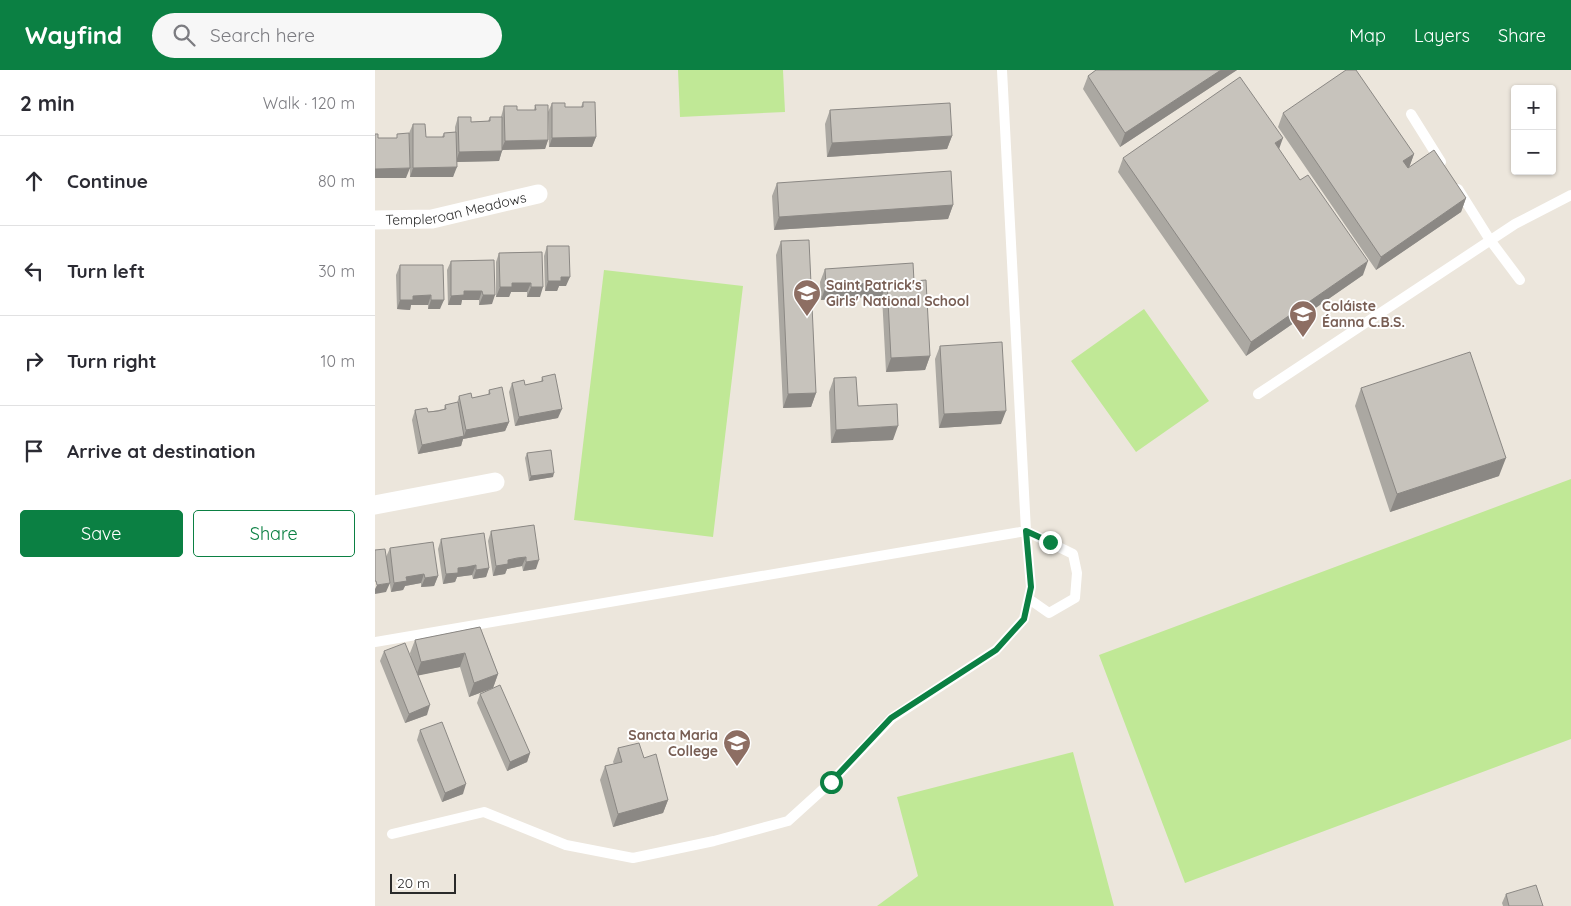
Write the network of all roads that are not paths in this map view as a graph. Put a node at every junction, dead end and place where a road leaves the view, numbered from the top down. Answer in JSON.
{"nodes":[{"id":1,"x":1002,"y":70,"type":"edge"},
{"id":2,"x":1411,"y":114,"type":"dead end"},
{"id":3,"x":538,"y":194,"type":"dead end"},
{"id":4,"x":1571,"y":195,"type":"edge"},
{"id":5,"x":375,"y":220,"type":"edge"},
{"id":6,"x":1490,"y":240,"type":"junction"},
{"id":7,"x":1520,"y":280,"type":"dead end"},
{"id":8,"x":1258,"y":394,"type":"dead end"},
{"id":9,"x":495,"y":482,"type":"dead end"},
{"id":10,"x":375,"y":505,"type":"edge"},
{"id":11,"x":1026,"y":531,"type":"junction"},
{"id":12,"x":1029,"y":599,"type":"junction"},
{"id":13,"x":375,"y":642,"type":"edge"},
{"id":14,"x":393,"y":834,"type":"dead end"}],
"edges":[{"from":1,"to":11,"type":"lane"},
{"from":2,"to":6,"type":"lane"},
{"from":3,"to":5,"type":"street","name":"Templeroan Meadows"},
{"from":4,"to":6,"type":"lane"},
{"from":6,"to":7,"type":"lane"},
{"from":6,"to":8,"type":"lane"},
{"from":9,"to":10,"type":"street"},
{"from":11,"to":12,"type":"lane"},
{"from":11,"to":12,"type":"lane"},
{"from":11,"to":13,"type":"lane"},
{"from":12,"to":14,"type":"lane"}]}
